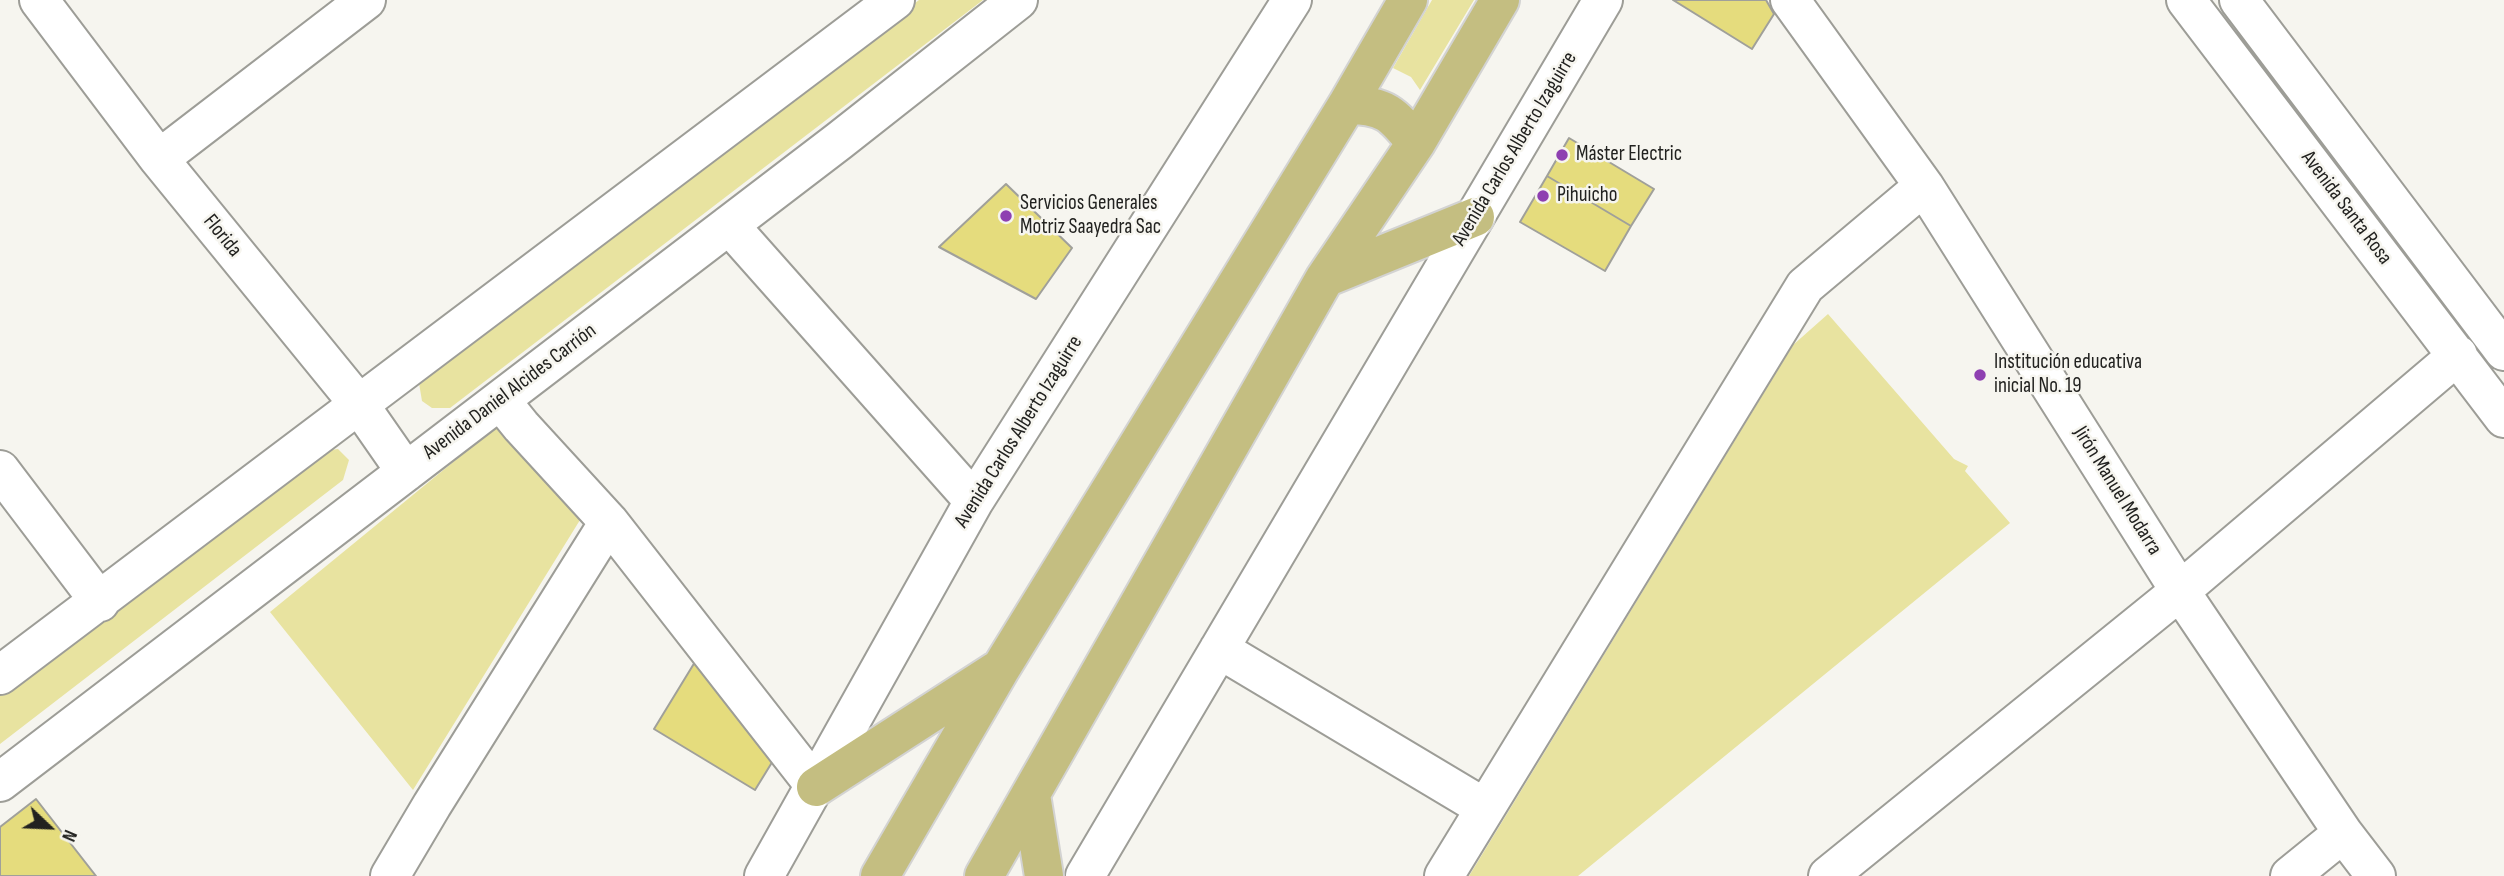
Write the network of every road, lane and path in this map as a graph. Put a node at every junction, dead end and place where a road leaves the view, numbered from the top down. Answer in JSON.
{"nodes":[{"id":1,"x":38,"y":0,"type":"edge"},
{"id":2,"x":366,"y":0,"type":"edge"},
{"id":3,"x":895,"y":0,"type":"edge"},
{"id":4,"x":1018,"y":0,"type":"edge"},
{"id":5,"x":1292,"y":0,"type":"edge"},
{"id":6,"x":1408,"y":0,"type":"edge"},
{"id":7,"x":1500,"y":0,"type":"edge"},
{"id":8,"x":1603,"y":0,"type":"edge"},
{"id":9,"x":1790,"y":0,"type":"edge"},
{"id":10,"x":2186,"y":0,"type":"edge"},
{"id":11,"x":2239,"y":0,"type":"edge"},
{"id":12,"x":1347,"y":105,"type":"junction"},
{"id":13,"x":1416,"y":143,"type":"junction"},
{"id":14,"x":159,"y":159,"type":"junction"},
{"id":15,"x":1924,"y":186,"type":"junction"},
{"id":16,"x":1475,"y":217,"type":"junction"},
{"id":17,"x":729,"y":225,"type":"junction"},
{"id":18,"x":1325,"y":278,"type":"junction"},
{"id":19,"x":2504,"y":351,"type":"edge"},
{"id":20,"x":2458,"y":355,"type":"junction"},
{"id":21,"x":500,"y":400,"type":"junction"},
{"id":22,"x":358,"y":403,"type":"junction"},
{"id":23,"x":2504,"y":418,"type":"edge"},
{"id":24,"x":0,"y":470,"type":"edge"},
{"id":25,"x":406,"y":471,"type":"junction"},
{"id":26,"x":974,"y":500,"type":"junction"},
{"id":27,"x":609,"y":522,"type":"junction"},
{"id":28,"x":2180,"y":591,"type":"junction"},
{"id":29,"x":100,"y":602,"type":"junction"},
{"id":30,"x":1219,"y":649,"type":"junction"},
{"id":31,"x":1001,"y":668,"type":"junction"},
{"id":32,"x":0,"y":675,"type":"edge"},
{"id":33,"x":0,"y":782,"type":"edge"},
{"id":34,"x":816,"y":787,"type":"junction"},
{"id":35,"x":1031,"y":795,"type":"junction"},
{"id":36,"x":1485,"y":808,"type":"junction"},
{"id":37,"x":2343,"y":834,"type":"junction"},
{"id":38,"x":390,"y":876,"type":"edge"},
{"id":39,"x":764,"y":876,"type":"edge"},
{"id":40,"x":880,"y":876,"type":"edge"},
{"id":41,"x":984,"y":876,"type":"edge"},
{"id":42,"x":1044,"y":876,"type":"edge"},
{"id":43,"x":1085,"y":876,"type":"edge"},
{"id":44,"x":1444,"y":876,"type":"edge"},
{"id":45,"x":1828,"y":876,"type":"edge"},
{"id":46,"x":2290,"y":876,"type":"edge"},
{"id":47,"x":2375,"y":876,"type":"edge"}],
"edges":[{"from":1,"to":14,"type":"street","name":"Florida"},
{"from":2,"to":14,"type":"street"},
{"from":3,"to":22,"type":"street"},
{"from":4,"to":17,"type":"street","name":"Avenida Daniel Alcides Carrión"},
{"from":5,"to":26,"type":"street","name":"Avenida Carlos Alberto Izaguirre"},
{"from":6,"to":12,"type":"main road"},
{"from":7,"to":13,"type":"main road"},
{"from":8,"to":16,"type":"street","name":"Avenida Carlos Alberto Izaguirre"},
{"from":9,"to":15,"type":"street","name":"Jirón Manuel Modarra"},
{"from":10,"to":20,"type":"street","name":"Avenida Santa Rosa"},
{"from":11,"to":19,"type":"street","name":"Avenida Santa Rosa"},
{"from":12,"to":13,"type":"main road"},
{"from":12,"to":31,"type":"main road"},
{"from":13,"to":18,"type":"main road"},
{"from":14,"to":22,"type":"street","name":"Florida"},
{"from":15,"to":28,"type":"street","name":"Jirón Manuel Modarra"},
{"from":15,"to":36,"type":"street"},
{"from":16,"to":18,"type":"main road"},
{"from":16,"to":30,"type":"street","name":"Avenida Carlos Alberto Izaguirre"},
{"from":17,"to":21,"type":"street","name":"Avenida Daniel Alcides Carrión"},
{"from":17,"to":26,"type":"street"},
{"from":18,"to":35,"type":"main road"},
{"from":20,"to":23,"type":"street","name":"Avenida Santa Rosa"},
{"from":20,"to":28,"type":"street"},
{"from":21,"to":25,"type":"street","name":"Avenida Daniel Alcides Carrión"},
{"from":21,"to":27,"type":"street"},
{"from":22,"to":25,"type":"street","name":"Florida"},
{"from":22,"to":29,"type":"street"},
{"from":24,"to":29,"type":"street"},
{"from":25,"to":33,"type":"street","name":"Avenida Daniel Alcides Carrión"},
{"from":26,"to":34,"type":"street","name":"Avenida Carlos Alberto Izaguirre"},
{"from":27,"to":34,"type":"street"},
{"from":27,"to":38,"type":"street"},
{"from":28,"to":37,"type":"street","name":"Jirón Manuel Modarra"},
{"from":28,"to":45,"type":"street"},
{"from":29,"to":32,"type":"street"},
{"from":30,"to":36,"type":"street"},
{"from":30,"to":43,"type":"street","name":"Avenida Carlos Alberto Izaguirre"},
{"from":31,"to":34,"type":"main road"},
{"from":31,"to":40,"type":"main road"},
{"from":34,"to":39,"type":"street","name":"Avenida Carlos Alberto Izaguirre"},
{"from":35,"to":41,"type":"main road"},
{"from":35,"to":42,"type":"main road"},
{"from":36,"to":44,"type":"street"},
{"from":37,"to":46,"type":"street"},
{"from":37,"to":47,"type":"street","name":"Jirón Manuel Modarra"}]}
